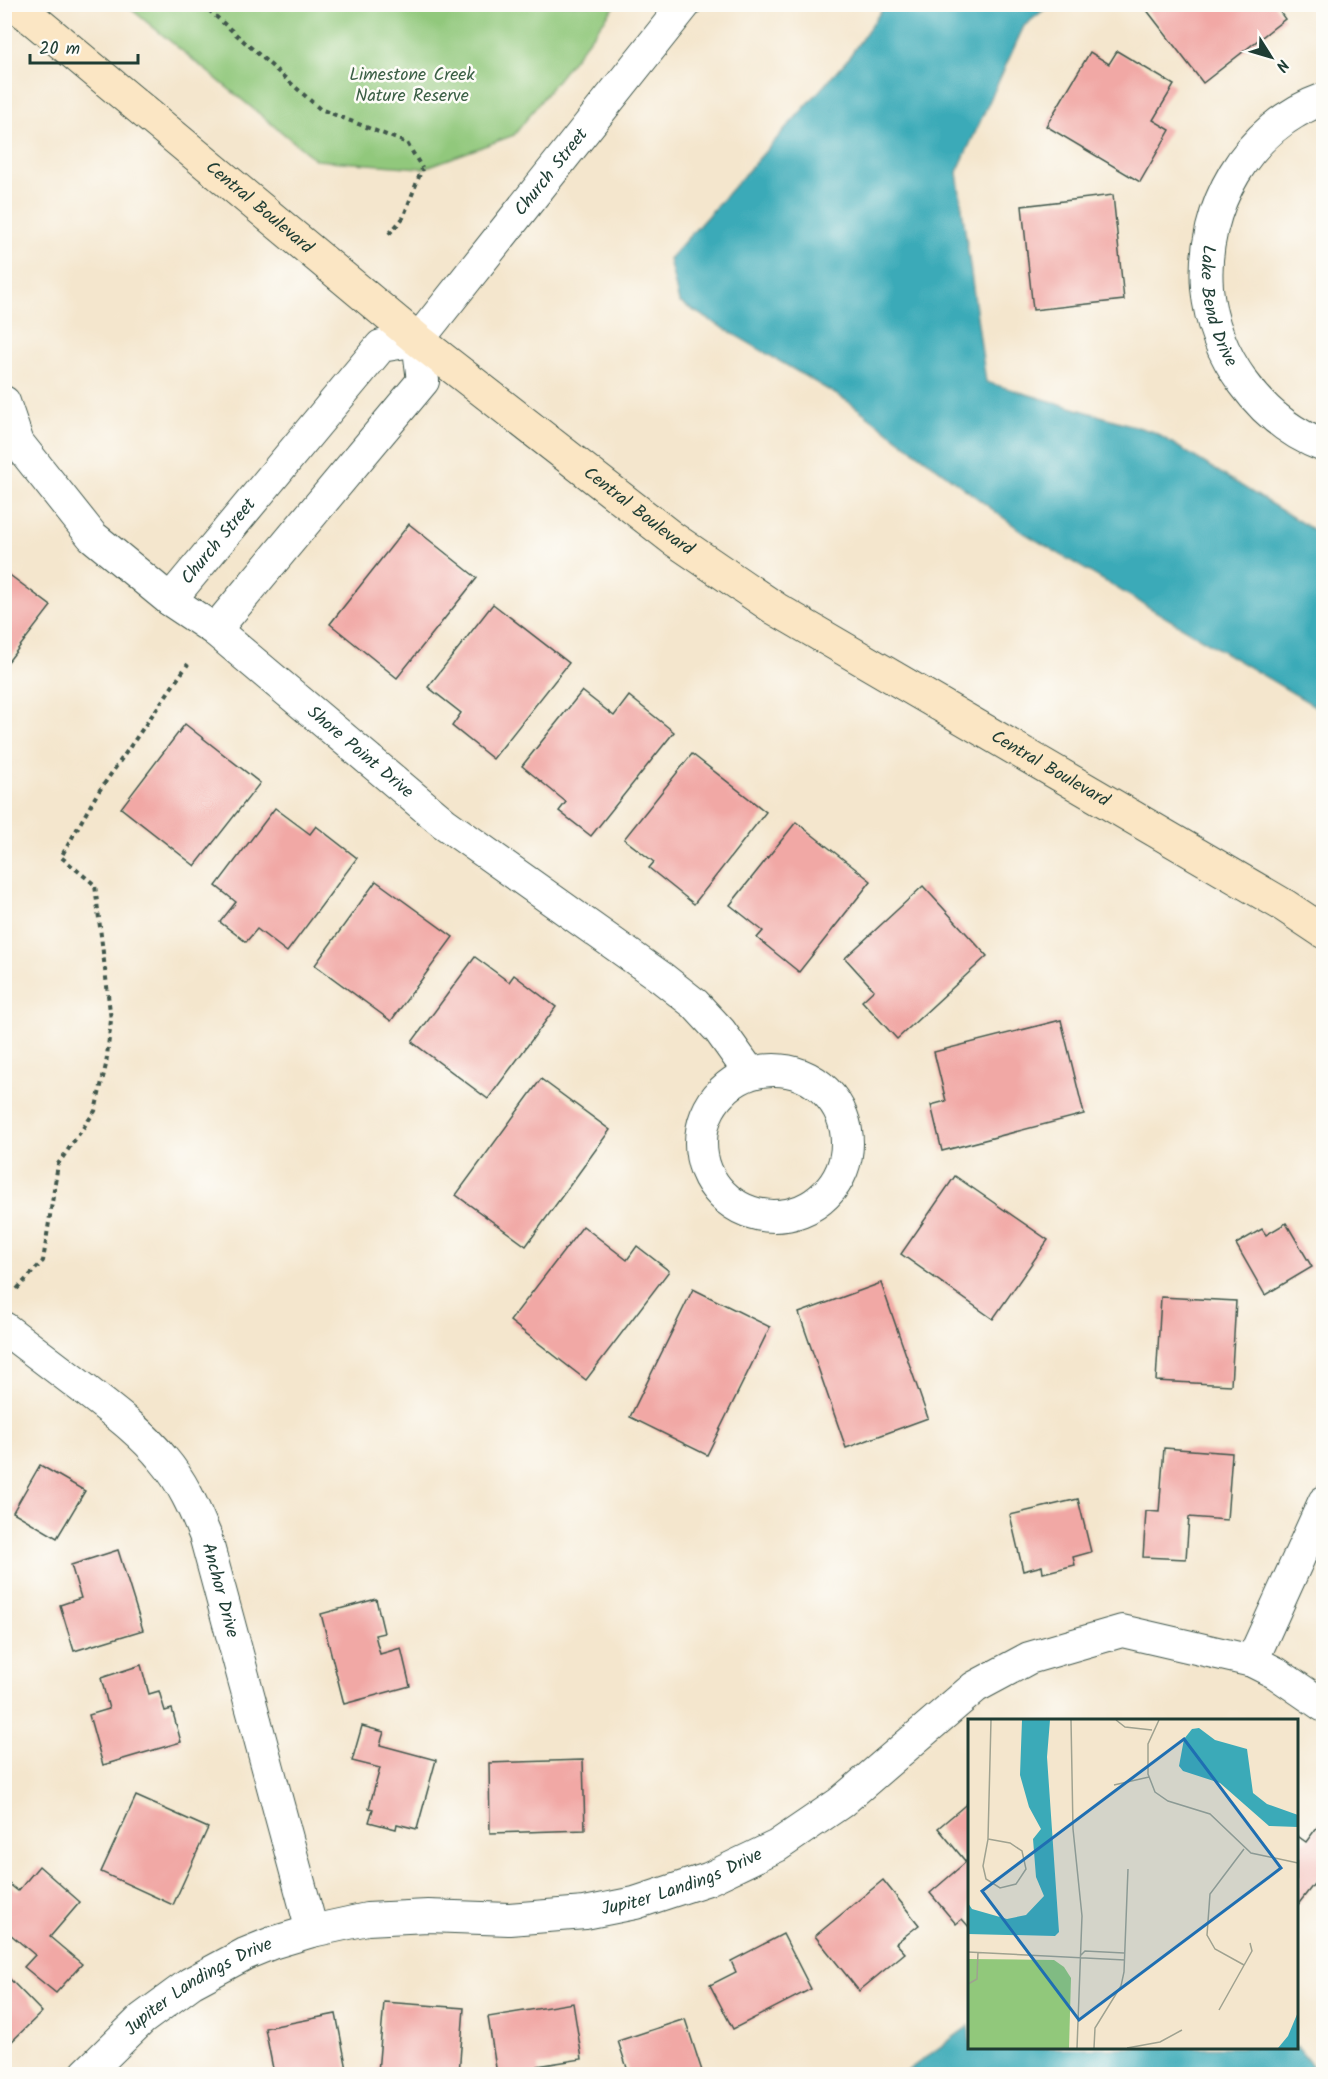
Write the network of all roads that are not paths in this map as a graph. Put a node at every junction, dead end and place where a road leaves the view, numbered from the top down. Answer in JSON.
{"nodes":[{"id":1,"x":15,"y":4,"type":"edge"},
{"id":2,"x":686,"y":4,"type":"edge"},
{"id":3,"x":1323,"y":99,"type":"edge"},
{"id":4,"x":418,"y":340,"type":"junction"},
{"id":5,"x":4,"y":402,"type":"edge"},
{"id":6,"x":1323,"y":446,"type":"edge"},
{"id":7,"x":170,"y":600,"type":"junction"},
{"id":8,"x":215,"y":630,"type":"junction"},
{"id":9,"x":1323,"y":932,"type":"edge"},
{"id":10,"x":750,"y":1073,"type":"junction"},
{"id":11,"x":4,"y":1328,"type":"edge"},
{"id":12,"x":1323,"y":1502,"type":"edge"},
{"id":13,"x":1252,"y":1661,"type":"junction"},
{"id":14,"x":1323,"y":1706,"type":"edge"},
{"id":15,"x":312,"y":1930,"type":"junction"},
{"id":16,"x":86,"y":2074,"type":"edge"}],
"edges":[{"from":1,"to":4,"type":"street","name":"Central Boulevard"},
{"from":2,"to":4,"type":"street","name":"Church Street"},
{"from":3,"to":6,"type":"street","name":"Lake Bend Drive"},
{"from":4,"to":7,"type":"street","name":"Church Street"},
{"from":4,"to":8,"type":"street"},
{"from":4,"to":9,"type":"street","name":"Central Boulevard"},
{"from":5,"to":7,"type":"street","name":"Shore Point Drive"},
{"from":7,"to":8,"type":"street","name":"Shore Point Drive"},
{"from":8,"to":10,"type":"street","name":"Shore Point Drive"},
{"from":10,"to":10,"type":"street"},
{"from":11,"to":15,"type":"street","name":"Anchor Drive"},
{"from":12,"to":13,"type":"street"},
{"from":13,"to":14,"type":"street","name":"Jupiter Landings Drive"},
{"from":13,"to":15,"type":"street","name":"Jupiter Landings Drive"},
{"from":15,"to":16,"type":"street","name":"Jupiter Landings Drive"}]}
